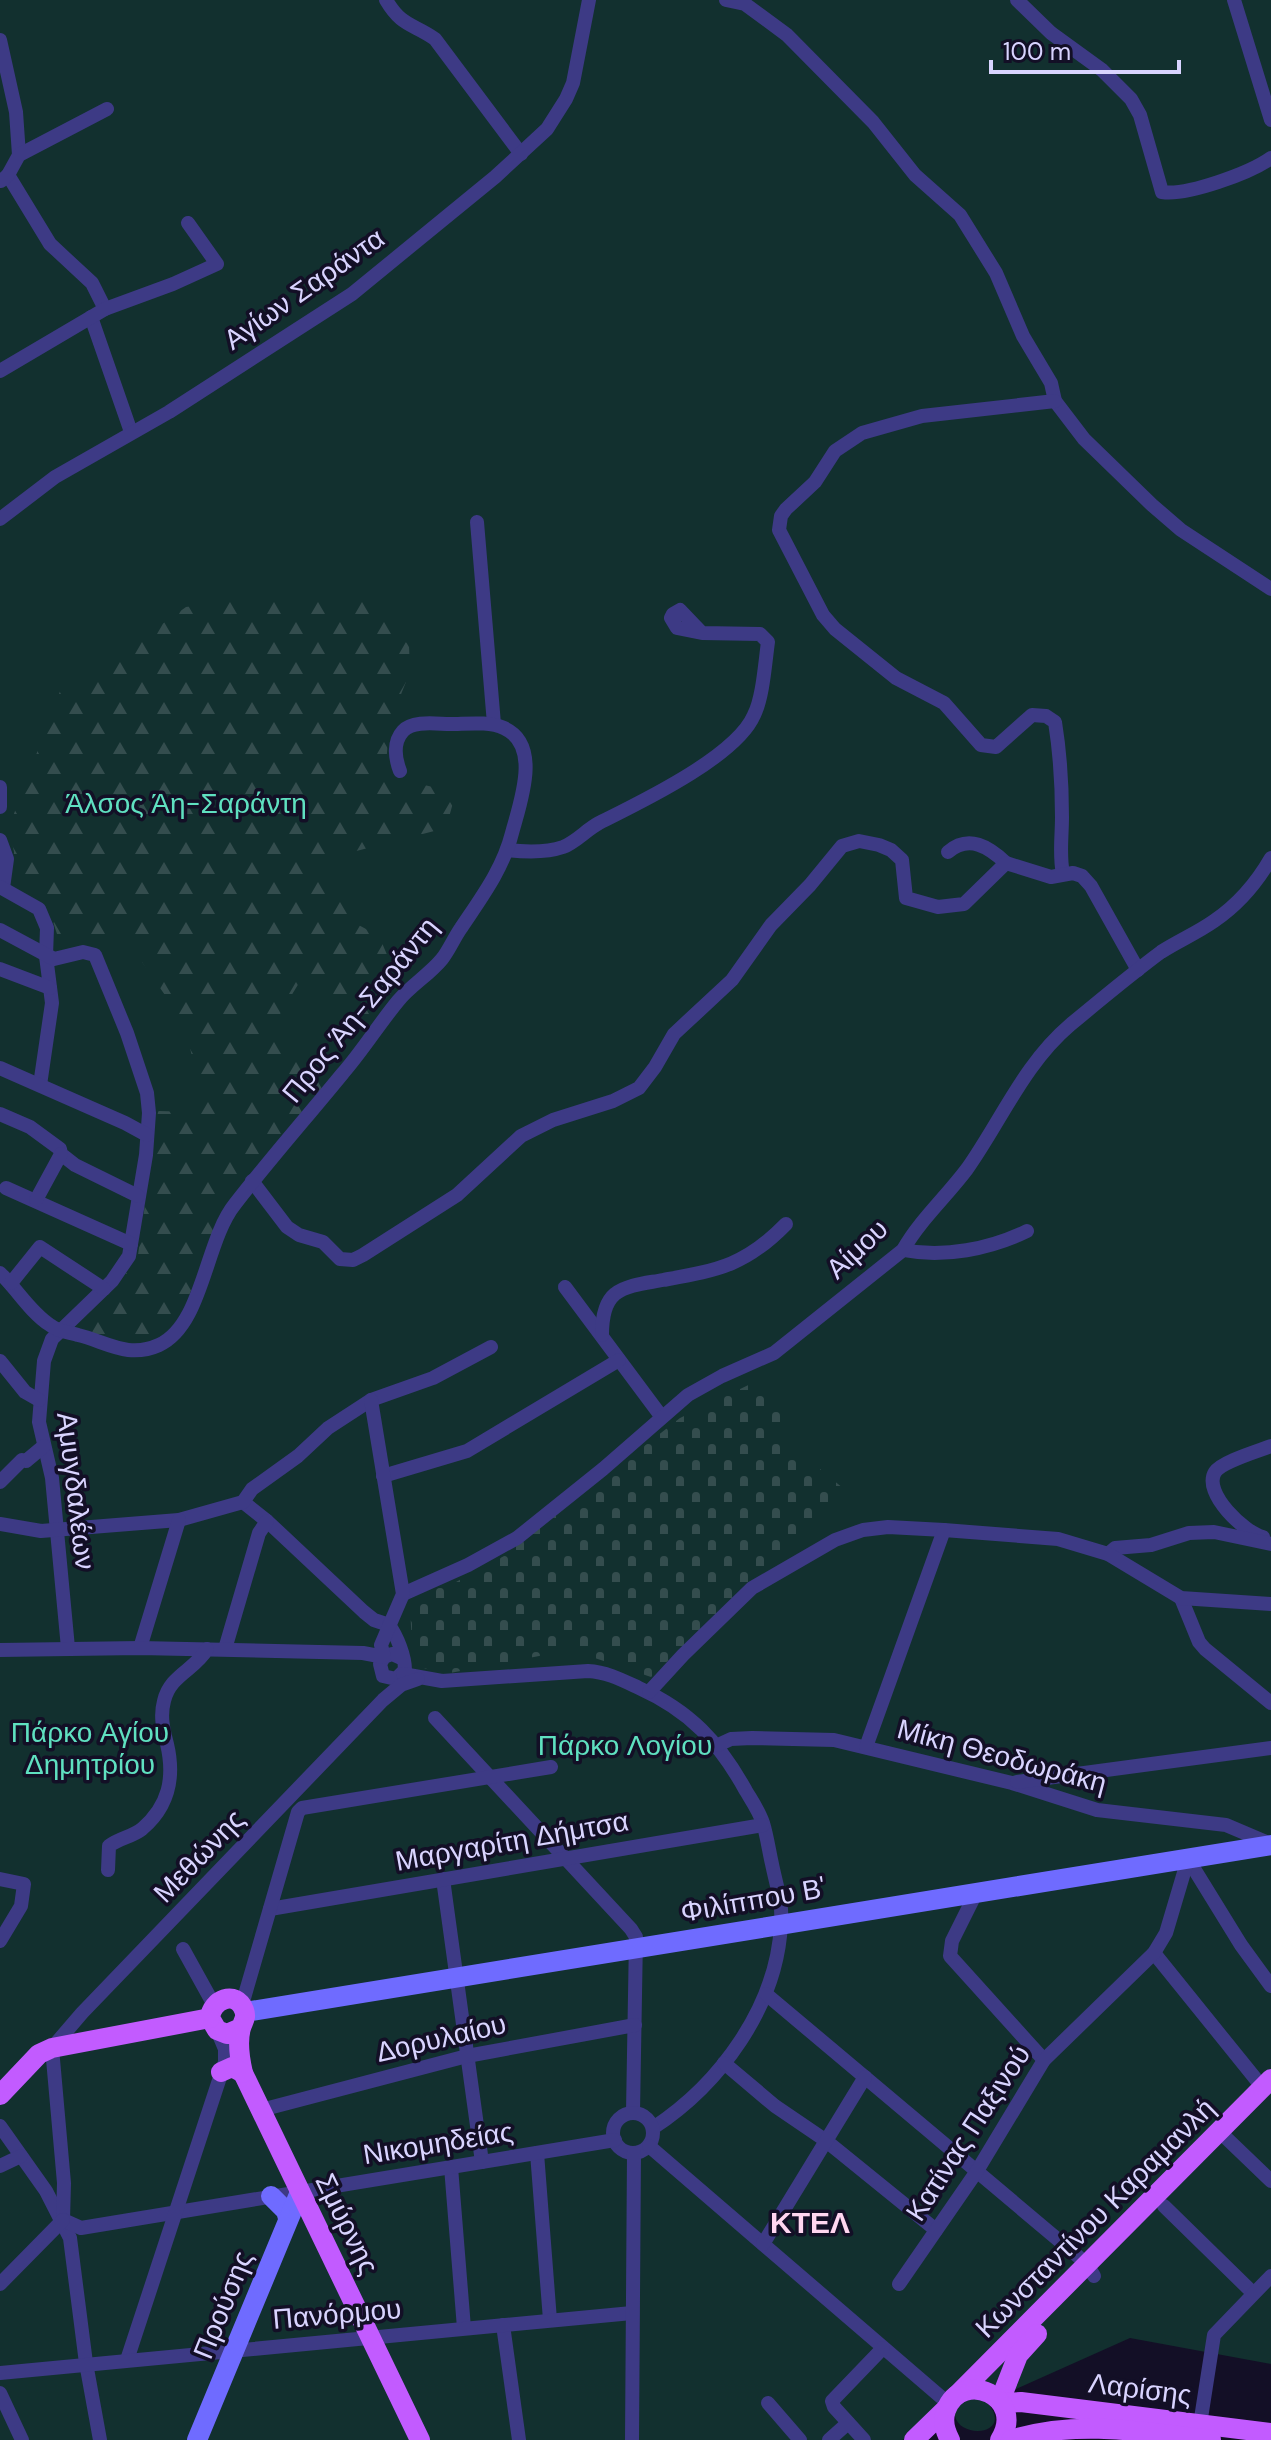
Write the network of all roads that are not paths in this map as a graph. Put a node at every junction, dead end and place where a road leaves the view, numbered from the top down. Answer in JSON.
{"nodes":[{"id":1,"x":386,"y":0,"type":"edge"},
{"id":2,"x":589,"y":0,"type":"edge"},
{"id":3,"x":726,"y":0,"type":"edge"},
{"id":4,"x":1017,"y":0,"type":"edge"},
{"id":5,"x":1234,"y":0,"type":"edge"},
{"id":6,"x":0,"y":40,"type":"edge"},
{"id":7,"x":107,"y":109,"type":"dead end"},
{"id":8,"x":1271,"y":120,"type":"edge"},
{"id":9,"x":521,"y":154,"type":"junction"},
{"id":10,"x":19,"y":155,"type":"junction"},
{"id":11,"x":1271,"y":158,"type":"edge"},
{"id":12,"x":4,"y":178,"type":"edge"},
{"id":13,"x":188,"y":223,"type":"dead end"},
{"id":14,"x":105,"y":309,"type":"junction"},
{"id":15,"x":91,"y":317,"type":"junction"},
{"id":16,"x":0,"y":371,"type":"edge"},
{"id":17,"x":1055,"y":401,"type":"junction"},
{"id":18,"x":131,"y":432,"type":"junction"},
{"id":19,"x":0,"y":519,"type":"edge"},
{"id":20,"x":477,"y":522,"type":"dead end"},
{"id":21,"x":1271,"y":589,"type":"edge"},
{"id":22,"x":702,"y":633,"type":"dead end"},
{"id":23,"x":494,"y":724,"type":"junction"},
{"id":24,"x":400,"y":771,"type":"dead end"},
{"id":25,"x":0,"y":787,"type":"edge"},
{"id":26,"x":0,"y":807,"type":"edge"},
{"id":27,"x":1,"y":846,"type":"edge"},
{"id":28,"x":507,"y":850,"type":"junction"},
{"id":29,"x":948,"y":852,"type":"dead end"},
{"id":30,"x":1271,"y":858,"type":"edge"},
{"id":31,"x":1006,"y":863,"type":"junction"},
{"id":32,"x":1063,"y":874,"type":"junction"},
{"id":33,"x":1,"y":887,"type":"edge"},
{"id":34,"x":0,"y":930,"type":"edge"},
{"id":35,"x":46,"y":956,"type":"junction"},
{"id":36,"x":0,"y":969,"type":"edge"},
{"id":37,"x":1138,"y":970,"type":"junction"},
{"id":38,"x":50,"y":988,"type":"junction"},
{"id":39,"x":0,"y":1068,"type":"edge"},
{"id":40,"x":40,"y":1085,"type":"junction"},
{"id":41,"x":0,"y":1114,"type":"edge"},
{"id":42,"x":147,"y":1135,"type":"junction"},
{"id":43,"x":61,"y":1154,"type":"junction"},
{"id":44,"x":252,"y":1181,"type":"junction"},
{"id":45,"x":6,"y":1188,"type":"dead end"},
{"id":46,"x":138,"y":1196,"type":"junction"},
{"id":47,"x":36,"y":1200,"type":"junction"},
{"id":48,"x":786,"y":1224,"type":"dead end"},
{"id":49,"x":1027,"y":1231,"type":"dead end"},
{"id":50,"x":131,"y":1244,"type":"junction"},
{"id":51,"x":903,"y":1250,"type":"junction"},
{"id":52,"x":6,"y":1278,"type":"edge"},
{"id":53,"x":565,"y":1287,"type":"dead end"},
{"id":54,"x":104,"y":1289,"type":"junction"},
{"id":55,"x":59,"y":1331,"type":"junction"},
{"id":56,"x":602,"y":1335,"type":"junction"},
{"id":57,"x":491,"y":1347,"type":"dead end"},
{"id":58,"x":619,"y":1360,"type":"junction"},
{"id":59,"x":0,"y":1361,"type":"edge"},
{"id":60,"x":39,"y":1400,"type":"junction"},
{"id":61,"x":371,"y":1400,"type":"junction"},
{"id":62,"x":661,"y":1416,"type":"junction"},
{"id":63,"x":44,"y":1446,"type":"junction"},
{"id":64,"x":1271,"y":1446,"type":"edge"},
{"id":65,"x":383,"y":1476,"type":"junction"},
{"id":66,"x":0,"y":1482,"type":"edge"},
{"id":67,"x":243,"y":1502,"type":"junction"},
{"id":68,"x":179,"y":1520,"type":"junction"},
{"id":69,"x":267,"y":1521,"type":"junction"},
{"id":70,"x":0,"y":1524,"type":"edge"},
{"id":71,"x":55,"y":1530,"type":"junction"},
{"id":72,"x":944,"y":1530,"type":"junction"},
{"id":73,"x":1271,"y":1542,"type":"edge"},
{"id":74,"x":1108,"y":1554,"type":"junction"},
{"id":75,"x":403,"y":1594,"type":"junction"},
{"id":76,"x":1181,"y":1598,"type":"junction"},
{"id":77,"x":1271,"y":1604,"type":"edge"},
{"id":78,"x":389,"y":1625,"type":"junction"},
{"id":79,"x":68,"y":1648,"type":"junction"},
{"id":80,"x":140,"y":1648,"type":"junction"},
{"id":81,"x":207,"y":1649,"type":"junction"},
{"id":82,"x":225,"y":1649,"type":"junction"},
{"id":83,"x":0,"y":1650,"type":"edge"},
{"id":84,"x":380,"y":1660,"type":"junction"},
{"id":85,"x":403,"y":1666,"type":"junction"},
{"id":86,"x":421,"y":1679,"type":"junction"},
{"id":87,"x":649,"y":1692,"type":"junction"},
{"id":88,"x":383,"y":1700,"type":"junction"},
{"id":89,"x":1271,"y":1703,"type":"edge"},
{"id":90,"x":435,"y":1718,"type":"dead end"},
{"id":91,"x":718,"y":1745,"type":"junction"},
{"id":92,"x":866,"y":1747,"type":"junction"},
{"id":93,"x":1271,"y":1748,"type":"edge"},
{"id":94,"x":551,"y":1767,"type":"dead end"},
{"id":95,"x":490,"y":1777,"type":"junction"},
{"id":96,"x":1012,"y":1783,"type":"junction"},
{"id":97,"x":763,"y":1825,"type":"junction"},
{"id":98,"x":1271,"y":1845,"type":"edge"},
{"id":99,"x":566,"y":1859,"type":"junction"},
{"id":100,"x":1188,"y":1859,"type":"junction"},
{"id":101,"x":108,"y":1870,"type":"dead end"},
{"id":102,"x":0,"y":1879,"type":"edge"},
{"id":103,"x":443,"y":1879,"type":"junction"},
{"id":104,"x":977,"y":1891,"type":"junction"},
{"id":105,"x":270,"y":1909,"type":"junction"},
{"id":106,"x":782,"y":1923,"type":"junction"},
{"id":107,"x":0,"y":1941,"type":"edge"},
{"id":108,"x":183,"y":1949,"type":"dead end"},
{"id":109,"x":636,"y":1950,"type":"junction"},
{"id":110,"x":1154,"y":1953,"type":"junction"},
{"id":111,"x":457,"y":1978,"type":"junction"},
{"id":112,"x":1271,"y":1986,"type":"edge"},
{"id":113,"x":766,"y":1994,"type":"junction"},
{"id":114,"x":242,"y":2015,"type":"junction"},
{"id":115,"x":213,"y":2018,"type":"junction"},
{"id":116,"x":635,"y":2025,"type":"junction"},
{"id":117,"x":52,"y":2048,"type":"junction"},
{"id":118,"x":467,"y":2056,"type":"junction"},
{"id":119,"x":1044,"y":2060,"type":"junction"},
{"id":120,"x":724,"y":2063,"type":"junction"},
{"id":121,"x":221,"y":2072,"type":"junction"},
{"id":122,"x":243,"y":2073,"type":"junction"},
{"id":123,"x":865,"y":2077,"type":"junction"},
{"id":124,"x":1268,"y":2087,"type":"edge"},
{"id":125,"x":0,"y":2095,"type":"edge"},
{"id":126,"x":261,"y":2110,"type":"junction"},
{"id":127,"x":633,"y":2112,"type":"junction"},
{"id":128,"x":0,"y":2126,"type":"edge"},
{"id":129,"x":653,"y":2128,"type":"junction"},
{"id":130,"x":1224,"y":2136,"type":"junction"},
{"id":131,"x":615,"y":2140,"type":"junction"},
{"id":132,"x":825,"y":2140,"type":"junction"},
{"id":133,"x":649,"y":2146,"type":"junction"},
{"id":134,"x":537,"y":2153,"type":"junction"},
{"id":135,"x":634,"y":2153,"type":"junction"},
{"id":136,"x":21,"y":2156,"type":"junction"},
{"id":137,"x":482,"y":2162,"type":"junction"},
{"id":138,"x":0,"y":2166,"type":"edge"},
{"id":139,"x":451,"y":2167,"type":"junction"},
{"id":140,"x":977,"y":2171,"type":"junction"},
{"id":141,"x":1271,"y":2181,"type":"edge"},
{"id":142,"x":300,"y":2192,"type":"junction"},
{"id":143,"x":271,"y":2196,"type":"junction"},
{"id":144,"x":1164,"y":2206,"type":"junction"},
{"id":145,"x":175,"y":2212,"type":"junction"},
{"id":146,"x":288,"y":2218,"type":"junction"},
{"id":147,"x":63,"y":2220,"type":"junction"},
{"id":148,"x":936,"y":2230,"type":"junction"},
{"id":149,"x":76,"y":2233,"type":"junction"},
{"id":150,"x":763,"y":2244,"type":"junction"},
{"id":151,"x":1090,"y":2270,"type":"junction"},
{"id":152,"x":1271,"y":2276,"type":"edge"},
{"id":153,"x":0,"y":2284,"type":"edge"},
{"id":154,"x":899,"y":2284,"type":"dead end"},
{"id":155,"x":1253,"y":2293,"type":"junction"},
{"id":156,"x":632,"y":2313,"type":"junction"},
{"id":157,"x":550,"y":2320,"type":"junction"},
{"id":158,"x":503,"y":2325,"type":"junction"},
{"id":159,"x":464,"y":2328,"type":"junction"},
{"id":160,"x":370,"y":2337,"type":"junction"},
{"id":161,"x":883,"y":2348,"type":"junction"},
{"id":162,"x":236,"y":2350,"type":"junction"},
{"id":163,"x":127,"y":2360,"type":"junction"},
{"id":164,"x":1015,"y":2362,"type":"junction"},
{"id":165,"x":86,"y":2363,"type":"junction"},
{"id":166,"x":0,"y":2373,"type":"edge"},
{"id":167,"x":0,"y":2393,"type":"edge"},
{"id":168,"x":1001,"y":2402,"type":"junction"},
{"id":169,"x":768,"y":2403,"type":"dead end"},
{"id":170,"x":951,"y":2403,"type":"junction"},
{"id":171,"x":1042,"y":2405,"type":"junction"},
{"id":172,"x":848,"y":2423,"type":"junction"},
{"id":173,"x":1138,"y":2429,"type":"edge"},
{"id":174,"x":1271,"y":2433,"type":"edge"},
{"id":175,"x":1203,"y":2434,"type":"edge"},
{"id":176,"x":22,"y":2440,"type":"edge"},
{"id":177,"x":100,"y":2440,"type":"edge"},
{"id":178,"x":197,"y":2440,"type":"edge"},
{"id":179,"x":420,"y":2440,"type":"edge"},
{"id":180,"x":519,"y":2440,"type":"edge"},
{"id":181,"x":632,"y":2440,"type":"edge"},
{"id":182,"x":800,"y":2440,"type":"edge"},
{"id":183,"x":829,"y":2440,"type":"edge"},
{"id":184,"x":864,"y":2440,"type":"edge"},
{"id":185,"x":914,"y":2440,"type":"edge"},
{"id":186,"x":950,"y":2440,"type":"edge"},
{"id":187,"x":1000,"y":2440,"type":"edge"},
{"id":188,"x":1011,"y":2440,"type":"edge"}],
"edges":[{"from":1,"to":9,"type":"street"},
{"from":2,"to":9,"type":"street","name":"Αγίων Σαράντα"},
{"from":3,"to":17,"type":"street"},
{"from":4,"to":11,"type":"street"},
{"from":5,"to":8,"type":"street"},
{"from":6,"to":10,"type":"street"},
{"from":7,"to":10,"type":"street"},
{"from":9,"to":18,"type":"street","name":"Αγίων Σαράντα"},
{"from":10,"to":12,"type":"street"},
{"from":12,"to":14,"type":"street"},
{"from":13,"to":14,"type":"street"},
{"from":14,"to":15,"type":"street"},
{"from":15,"to":16,"type":"street"},
{"from":15,"to":18,"type":"street"},
{"from":17,"to":21,"type":"street"},
{"from":17,"to":32,"type":"street"},
{"from":18,"to":19,"type":"street","name":"Αγίων Σαράντα"},
{"from":20,"to":23,"type":"street"},
{"from":22,"to":28,"type":"street"},
{"from":23,"to":24,"type":"street"},
{"from":23,"to":28,"type":"street","name":"Προς Άη-Σαράντη"},
{"from":25,"to":26,"type":"street"},
{"from":27,"to":33,"type":"street"},
{"from":28,"to":44,"type":"street","name":"Προς Άη-Σαράντη"},
{"from":29,"to":31,"type":"street"},
{"from":30,"to":37,"type":"street","name":"Αίμου"},
{"from":31,"to":32,"type":"street"},
{"from":31,"to":44,"type":"street"},
{"from":32,"to":37,"type":"street"},
{"from":33,"to":35,"type":"street"},
{"from":34,"to":35,"type":"street"},
{"from":35,"to":38,"type":"street"},
{"from":35,"to":42,"type":"street","name":"Αμυγδαλέων"},
{"from":36,"to":38,"type":"street"},
{"from":37,"to":51,"type":"street","name":"Αίμου"},
{"from":38,"to":40,"type":"street"},
{"from":39,"to":40,"type":"street"},
{"from":40,"to":42,"type":"street"},
{"from":41,"to":43,"type":"street"},
{"from":42,"to":46,"type":"street","name":"Αμυγδαλέων"},
{"from":43,"to":46,"type":"street"},
{"from":43,"to":47,"type":"street"},
{"from":44,"to":55,"type":"street","name":"Προς Άη-Σαράντη"},
{"from":45,"to":47,"type":"street"},
{"from":46,"to":50,"type":"street","name":"Αμυγδαλέων"},
{"from":47,"to":50,"type":"street"},
{"from":48,"to":56,"type":"street"},
{"from":49,"to":51,"type":"street"},
{"from":50,"to":54,"type":"street","name":"Αμυγδαλέων"},
{"from":51,"to":62,"type":"street","name":"Αίμου"},
{"from":52,"to":54,"type":"street"},
{"from":52,"to":55,"type":"street"},
{"from":53,"to":56,"type":"street"},
{"from":54,"to":55,"type":"street","name":"Αμυγδαλέων"},
{"from":55,"to":60,"type":"street","name":"Αμυγδαλέων"},
{"from":56,"to":58,"type":"street"},
{"from":57,"to":61,"type":"street"},
{"from":58,"to":62,"type":"street"},
{"from":58,"to":65,"type":"street"},
{"from":59,"to":60,"type":"street"},
{"from":60,"to":63,"type":"street","name":"Αμυγδαλέων"},
{"from":61,"to":65,"type":"street"},
{"from":61,"to":67,"type":"street"},
{"from":62,"to":75,"type":"street","name":"Αίμου"},
{"from":63,"to":66,"type":"street"},
{"from":63,"to":71,"type":"street","name":"Αμυγδαλέων"},
{"from":64,"to":73,"type":"street"},
{"from":65,"to":75,"type":"street"},
{"from":67,"to":68,"type":"street"},
{"from":67,"to":69,"type":"street"},
{"from":68,"to":71,"type":"street"},
{"from":68,"to":80,"type":"street"},
{"from":69,"to":78,"type":"street"},
{"from":69,"to":82,"type":"street"},
{"from":70,"to":71,"type":"street"},
{"from":71,"to":79,"type":"street","name":"Αμυγδαλέων"},
{"from":72,"to":74,"type":"street"},
{"from":72,"to":87,"type":"street"},
{"from":72,"to":92,"type":"street"},
{"from":73,"to":74,"type":"street"},
{"from":74,"to":76,"type":"street"},
{"from":75,"to":78,"type":"street"},
{"from":76,"to":77,"type":"street"},
{"from":76,"to":89,"type":"street"},
{"from":78,"to":84,"type":"street"},
{"from":78,"to":85,"type":"street"},
{"from":79,"to":80,"type":"street"},
{"from":79,"to":83,"type":"street"},
{"from":80,"to":81,"type":"street"},
{"from":81,"to":82,"type":"street"},
{"from":81,"to":101,"type":"street"},
{"from":82,"to":84,"type":"street"},
{"from":84,"to":85,"type":"street"},
{"from":84,"to":85,"type":"street"},
{"from":84,"to":88,"type":"street"},
{"from":85,"to":86,"type":"street"},
{"from":86,"to":87,"type":"street"},
{"from":86,"to":88,"type":"street","name":"Μεθώνης"},
{"from":87,"to":91,"type":"street"},
{"from":88,"to":117,"type":"street","name":"Μεθώνης"},
{"from":90,"to":95,"type":"street"},
{"from":91,"to":92,"type":"street","name":"Μίκη Θεοδωράκη"},
{"from":91,"to":97,"type":"street"},
{"from":92,"to":96,"type":"street","name":"Μίκη Θεοδωράκη"},
{"from":93,"to":96,"type":"street"},
{"from":94,"to":95,"type":"street"},
{"from":95,"to":99,"type":"street"},
{"from":95,"to":105,"type":"street"},
{"from":96,"to":98,"type":"street","name":"Μίκη Θεοδωράκη"},
{"from":97,"to":99,"type":"street","name":"Μαργαρίτη Δήμτσα"},
{"from":97,"to":106,"type":"street"},
{"from":98,"to":100,"type":"main road","name":"Φιλίππου Β'"},
{"from":99,"to":103,"type":"street","name":"Μαργαρίτη Δήμτσα"},
{"from":99,"to":109,"type":"street"},
{"from":100,"to":104,"type":"main road","name":"Φιλίππου Β'"},
{"from":100,"to":110,"type":"street","name":"Κατίνας Παξινού"},
{"from":100,"to":112,"type":"street"},
{"from":102,"to":107,"type":"street"},
{"from":103,"to":105,"type":"street","name":"Μαργαρίτη Δήμτσα"},
{"from":103,"to":111,"type":"street"},
{"from":104,"to":106,"type":"main road","name":"Φιλίππου Β'"},
{"from":104,"to":119,"type":"street"},
{"from":105,"to":114,"type":"street"},
{"from":106,"to":109,"type":"main road","name":"Φιλίππου Β'"},
{"from":106,"to":113,"type":"street"},
{"from":108,"to":115,"type":"street"},
{"from":109,"to":111,"type":"main road","name":"Φιλίππου Β'"},
{"from":109,"to":116,"type":"street"},
{"from":110,"to":119,"type":"street","name":"Κατίνας Παξινού"},
{"from":110,"to":124,"type":"street"},
{"from":111,"to":114,"type":"main road","name":"Φιλίππου Β'"},
{"from":111,"to":118,"type":"street"},
{"from":113,"to":120,"type":"street"},
{"from":113,"to":123,"type":"street"},
{"from":114,"to":115,"type":"main road"},
{"from":114,"to":115,"type":"main road"},
{"from":114,"to":122,"type":"main road","name":"Σμύρνης"},
{"from":115,"to":117,"type":"main road"},
{"from":115,"to":121,"type":"street"},
{"from":116,"to":118,"type":"street","name":"Δορυλαίου"},
{"from":116,"to":127,"type":"street"},
{"from":117,"to":125,"type":"main road"},
{"from":117,"to":147,"type":"street"},
{"from":118,"to":126,"type":"street","name":"Δορυλαίου"},
{"from":118,"to":137,"type":"street"},
{"from":119,"to":140,"type":"street","name":"Κατίνας Παξινού"},
{"from":120,"to":129,"type":"street"},
{"from":120,"to":132,"type":"street"},
{"from":121,"to":122,"type":"main road"},
{"from":121,"to":145,"type":"street"},
{"from":122,"to":126,"type":"main road","name":"Σμύρνης"},
{"from":123,"to":132,"type":"street"},
{"from":123,"to":140,"type":"street"},
{"from":124,"to":130,"type":"main road","name":"Κωνσταντίνου Καραμανλή"},
{"from":126,"to":142,"type":"main road","name":"Σμύρνης"},
{"from":127,"to":129,"type":"street"},
{"from":127,"to":131,"type":"street"},
{"from":128,"to":136,"type":"street"},
{"from":129,"to":133,"type":"street"},
{"from":130,"to":141,"type":"street"},
{"from":130,"to":144,"type":"main road","name":"Κωνσταντίνου Καραμανλή"},
{"from":130,"to":151,"type":"main road","name":"Κωνσταντίνου Καραμανλή"},
{"from":131,"to":134,"type":"street","name":"Νικομηδείας"},
{"from":131,"to":135,"type":"street"},
{"from":132,"to":148,"type":"street"},
{"from":132,"to":150,"type":"street"},
{"from":133,"to":135,"type":"street"},
{"from":133,"to":150,"type":"street"},
{"from":134,"to":137,"type":"street","name":"Νικομηδείας"},
{"from":134,"to":157,"type":"street"},
{"from":135,"to":156,"type":"street"},
{"from":136,"to":138,"type":"street"},
{"from":136,"to":147,"type":"street"},
{"from":137,"to":139,"type":"street","name":"Νικομηδείας"},
{"from":139,"to":142,"type":"street","name":"Νικομηδείας"},
{"from":139,"to":159,"type":"street"},
{"from":140,"to":148,"type":"street","name":"Κατίνας Παξινού"},
{"from":140,"to":151,"type":"street"},
{"from":142,"to":143,"type":"street","name":"Νικομηδείας"},
{"from":142,"to":146,"type":"main road","name":"Προύσης"},
{"from":142,"to":160,"type":"main road","name":"Σμύρνης"},
{"from":143,"to":145,"type":"street","name":"Νικομηδείας"},
{"from":143,"to":146,"type":"main road"},
{"from":144,"to":151,"type":"main road","name":"Κωνσταντίνου Καραμανλή"},
{"from":144,"to":155,"type":"street"},
{"from":145,"to":149,"type":"street","name":"Νικομηδείας"},
{"from":145,"to":163,"type":"street"},
{"from":146,"to":162,"type":"main road","name":"Προύσης"},
{"from":147,"to":149,"type":"street"},
{"from":147,"to":153,"type":"street"},
{"from":148,"to":154,"type":"street","name":"Κατίνας Παξινού"},
{"from":149,"to":165,"type":"street"},
{"from":150,"to":161,"type":"street"},
{"from":151,"to":164,"type":"main road","name":"Κωνσταντίνου Καραμανλή"},
{"from":151,"to":170,"type":"main road","name":"Κωνσταντίνου Καραμανλή"},
{"from":152,"to":155,"type":"street"},
{"from":155,"to":175,"type":"street"},
{"from":156,"to":157,"type":"street","name":"Πανόρμου"},
{"from":156,"to":181,"type":"street"},
{"from":157,"to":158,"type":"street","name":"Πανόρμου"},
{"from":158,"to":159,"type":"street","name":"Πανόρμου"},
{"from":158,"to":180,"type":"street"},
{"from":159,"to":160,"type":"street","name":"Πανόρμου"},
{"from":160,"to":162,"type":"street","name":"Πανόρμου"},
{"from":160,"to":179,"type":"main road","name":"Σμύρνης"},
{"from":161,"to":170,"type":"street"},
{"from":161,"to":172,"type":"street"},
{"from":162,"to":163,"type":"street","name":"Πανόρμου"},
{"from":162,"to":178,"type":"main road","name":"Προύσης"},
{"from":163,"to":165,"type":"street","name":"Πανόρμου"},
{"from":164,"to":168,"type":"main road","name":"Κωνσταντίνου Καραμανλή"},
{"from":164,"to":171,"type":"main road"},
{"from":165,"to":166,"type":"street","name":"Πανόρμου"},
{"from":165,"to":177,"type":"street"},
{"from":167,"to":176,"type":"street"},
{"from":168,"to":170,"type":"main road","name":"Λαρίσης"},
{"from":168,"to":171,"type":"main road","name":"Λαρίσης"},
{"from":168,"to":187,"type":"main road","name":"Κωνσταντίνου Καραμανλή"},
{"from":169,"to":182,"type":"street"},
{"from":170,"to":185,"type":"main road","name":"Κωνσταντίνου Καραμανλή"},
{"from":170,"to":186,"type":"main road"},
{"from":171,"to":173,"type":"main road","name":"Λαρίσης"},
{"from":172,"to":183,"type":"street"},
{"from":172,"to":184,"type":"street"},
{"from":173,"to":175,"type":"main road","name":"Λαρίσης"},
{"from":173,"to":188,"type":"main road","name":"Λαρίσης"},
{"from":174,"to":175,"type":"main road","name":"Λαρίσης"}]}
